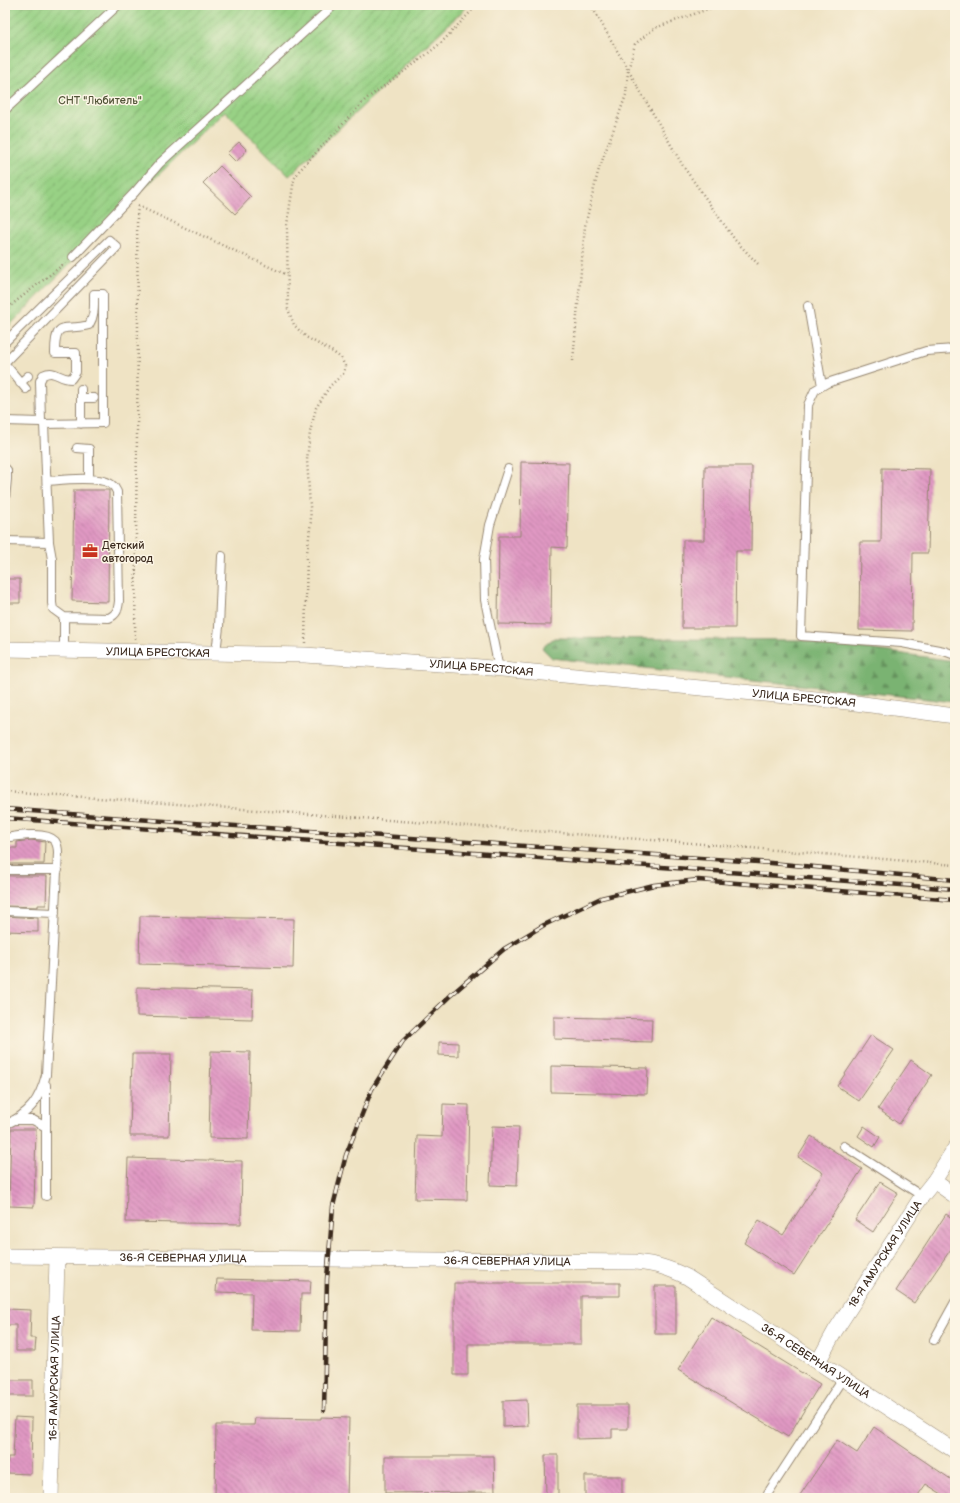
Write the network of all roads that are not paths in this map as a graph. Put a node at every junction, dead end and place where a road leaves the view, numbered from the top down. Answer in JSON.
{"nodes":[{"id":1,"x":118,"y":5,"type":"edge"},
{"id":2,"x":334,"y":5,"type":"edge"},
{"id":3,"x":5,"y":110,"type":"edge"},
{"id":4,"x":73,"y":257,"type":"road end"},
{"id":5,"x":808,"y":306,"type":"dead end"},
{"id":6,"x":5,"y":342,"type":"edge"},
{"id":7,"x":955,"y":350,"type":"edge"},
{"id":8,"x":6,"y":361,"type":"edge"},
{"id":9,"x":28,"y":376,"type":"dead end"},
{"id":10,"x":822,"y":386,"type":"junction"},
{"id":11,"x":81,"y":389,"type":"dead end"},
{"id":12,"x":81,"y":398,"type":"junction"},
{"id":13,"x":94,"y":398,"type":"dead end"},
{"id":14,"x":5,"y":421,"type":"edge"},
{"id":15,"x":42,"y":423,"type":"junction"},
{"id":16,"x":80,"y":424,"type":"junction"},
{"id":17,"x":77,"y":448,"type":"dead end"},
{"id":18,"x":5,"y":468,"type":"edge"},
{"id":19,"x":508,"y":469,"type":"dead end"},
{"id":20,"x":90,"y":479,"type":"junction"},
{"id":21,"x":47,"y":480,"type":"junction"},
{"id":22,"x":5,"y":495,"type":"edge"},
{"id":23,"x":5,"y":541,"type":"edge"},
{"id":24,"x":48,"y":542,"type":"junction"},
{"id":25,"x":222,"y":556,"type":"dead end"},
{"id":26,"x":64,"y":617,"type":"junction"},
{"id":27,"x":5,"y":650,"type":"edge"},
{"id":28,"x":64,"y":650,"type":"junction"},
{"id":29,"x":216,"y":653,"type":"junction"},
{"id":30,"x":955,"y":655,"type":"edge"},
{"id":31,"x":499,"y":669,"type":"junction"},
{"id":32,"x":955,"y":716,"type":"edge"},
{"id":33,"x":5,"y":838,"type":"edge"},
{"id":34,"x":5,"y":870,"type":"edge"},
{"id":35,"x":58,"y":870,"type":"junction"},
{"id":36,"x":5,"y":912,"type":"edge"},
{"id":37,"x":55,"y":913,"type":"junction"},
{"id":38,"x":46,"y":1075,"type":"junction"},
{"id":39,"x":14,"y":1120,"type":"junction"},
{"id":40,"x":5,"y":1125,"type":"edge"},
{"id":41,"x":46,"y":1127,"type":"junction"},
{"id":42,"x":844,"y":1146,"type":"dead end"},
{"id":43,"x":955,"y":1148,"type":"edge"},
{"id":44,"x":934,"y":1181,"type":"junction"},
{"id":45,"x":46,"y":1196,"type":"dead end"},
{"id":46,"x":922,"y":1196,"type":"junction"},
{"id":47,"x":955,"y":1196,"type":"edge"},
{"id":48,"x":5,"y":1256,"type":"edge"},
{"id":49,"x":57,"y":1257,"type":"junction"},
{"id":50,"x":955,"y":1302,"type":"edge"},
{"id":51,"x":934,"y":1340,"type":"dead end"},
{"id":52,"x":818,"y":1362,"type":"junction"},
{"id":53,"x":843,"y":1378,"type":"junction"},
{"id":54,"x":955,"y":1451,"type":"edge"},
{"id":55,"x":768,"y":1493,"type":"dead end"},
{"id":56,"x":51,"y":1498,"type":"edge"}],
"edges":[{"from":1,"to":3,"type":"lane"},
{"from":2,"to":4,"type":"lane"},
{"from":5,"to":10,"type":"lane"},
{"from":6,"to":8,"type":"lane"},
{"from":7,"to":10,"type":"lane"},
{"from":8,"to":9,"type":"lane"},
{"from":10,"to":30,"type":"lane"},
{"from":11,"to":12,"type":"lane"},
{"from":12,"to":13,"type":"lane"},
{"from":12,"to":16,"type":"lane"},
{"from":14,"to":15,"type":"lane"},
{"from":15,"to":16,"type":"lane"},
{"from":15,"to":16,"type":"lane"},
{"from":15,"to":21,"type":"lane"},
{"from":17,"to":20,"type":"lane"},
{"from":18,"to":22,"type":"lane"},
{"from":19,"to":31,"type":"lane"},
{"from":20,"to":21,"type":"lane"},
{"from":20,"to":26,"type":"lane"},
{"from":21,"to":24,"type":"lane"},
{"from":23,"to":24,"type":"lane"},
{"from":24,"to":26,"type":"lane"},
{"from":25,"to":29,"type":"lane"},
{"from":26,"to":28,"type":"lane"},
{"from":27,"to":28,"type":"street","name":"УЛИЦА БРЕСТСКАЯ"},
{"from":28,"to":29,"type":"street","name":"УЛИЦА БРЕСТСКАЯ"},
{"from":29,"to":31,"type":"street","name":"УЛИЦА БРЕСТСКАЯ"},
{"from":31,"to":32,"type":"street","name":"УЛИЦА БРЕСТСКАЯ"},
{"from":33,"to":35,"type":"lane"},
{"from":34,"to":35,"type":"lane"},
{"from":35,"to":37,"type":"lane"},
{"from":36,"to":37,"type":"lane"},
{"from":37,"to":38,"type":"lane"},
{"from":38,"to":39,"type":"lane"},
{"from":38,"to":41,"type":"lane"},
{"from":39,"to":40,"type":"lane"},
{"from":39,"to":41,"type":"lane"},
{"from":41,"to":45,"type":"lane"},
{"from":42,"to":46,"type":"lane"},
{"from":43,"to":44,"type":"street","name":"18-Я АМУРСКАЯ УЛИЦА"},
{"from":44,"to":46,"type":"street","name":"18-Я АМУРСКАЯ УЛИЦА"},
{"from":44,"to":47,"type":"street"},
{"from":46,"to":52,"type":"street","name":"18-Я АМУРСКАЯ УЛИЦА"},
{"from":48,"to":49,"type":"street","name":"36-Я СЕВЕРНАЯ УЛИЦА"},
{"from":49,"to":52,"type":"street","name":"36-Я СЕВЕРНАЯ УЛИЦА"},
{"from":49,"to":56,"type":"street","name":"16-Я АМУРСКАЯ УЛИЦА"},
{"from":50,"to":51,"type":"lane"},
{"from":52,"to":53,"type":"street","name":"36-Я СЕВЕРНАЯ УЛИЦА"},
{"from":53,"to":54,"type":"street","name":"36-Я СЕВЕРНАЯ УЛИЦА"},
{"from":53,"to":55,"type":"lane"}]}
